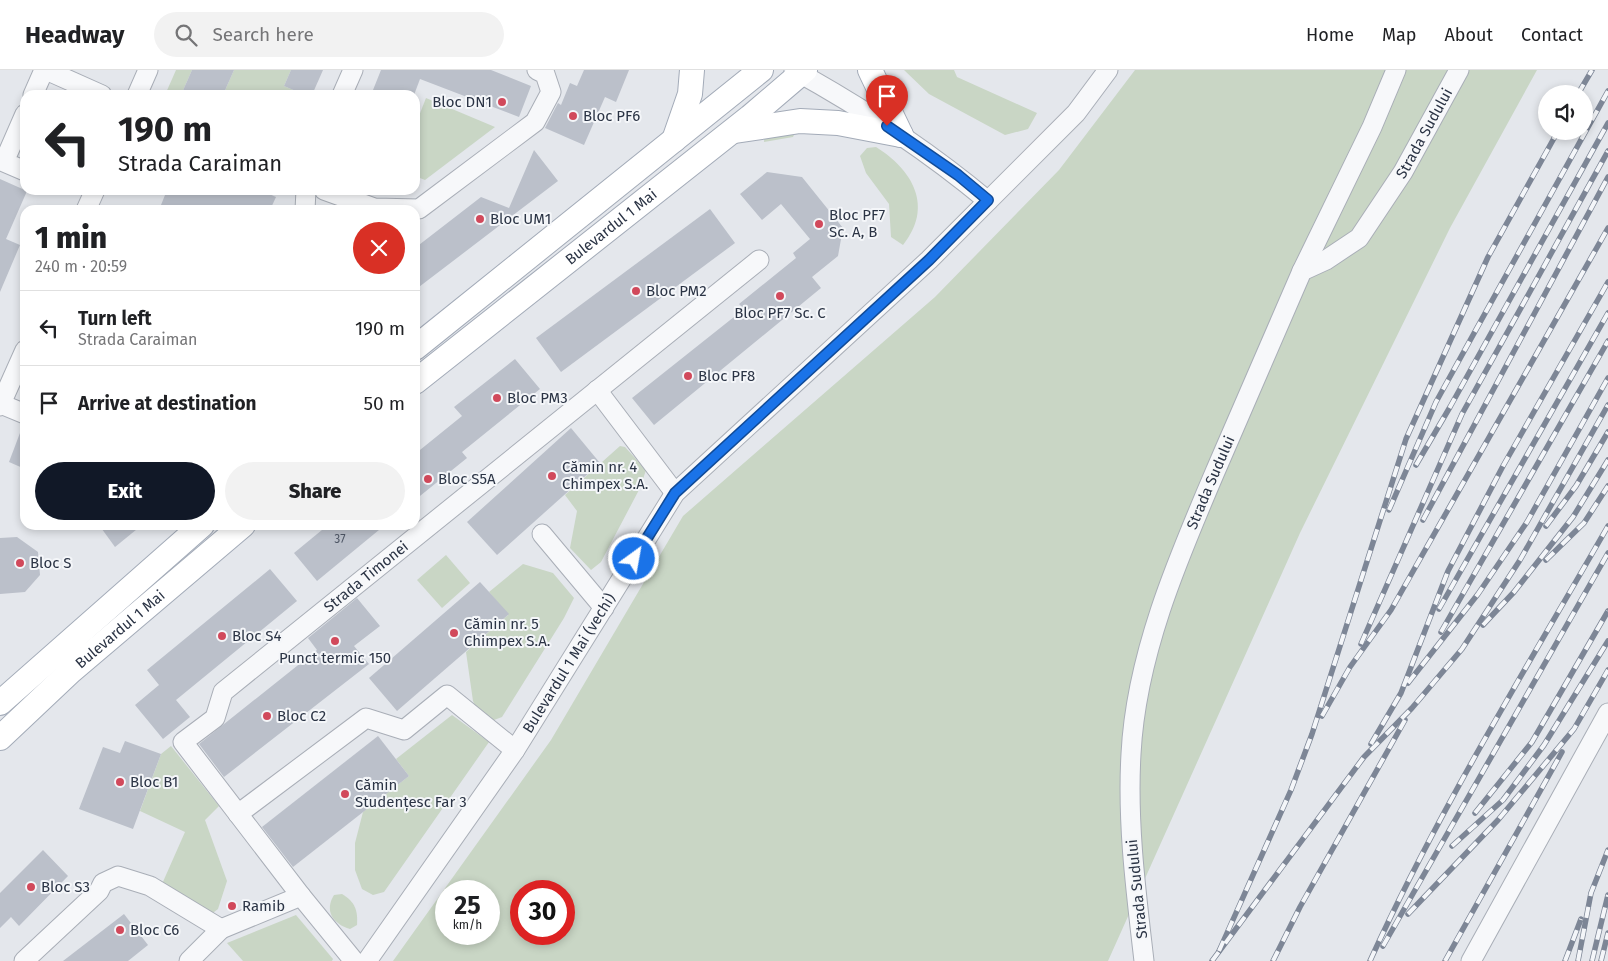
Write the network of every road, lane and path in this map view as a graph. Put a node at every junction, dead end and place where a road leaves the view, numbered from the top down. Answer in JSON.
{"nodes":[{"id":1,"x":45,"y":70,"type":"edge"},
{"id":2,"x":148,"y":70,"type":"edge"},
{"id":3,"x":352,"y":70,"type":"edge"},
{"id":4,"x":537,"y":70,"type":"edge"},
{"id":5,"x":692,"y":70,"type":"edge"},
{"id":6,"x":761,"y":70,"type":"edge"},
{"id":7,"x":870,"y":70,"type":"edge"},
{"id":8,"x":1396,"y":70,"type":"edge"},
{"id":9,"x":1459,"y":70,"type":"edge"},
{"id":10,"x":800,"y":71,"type":"edge"},
{"id":11,"x":1105,"y":72,"type":"edge"},
{"id":12,"x":77,"y":83,"type":"edge"},
{"id":13,"x":35,"y":90,"type":"edge"},
{"id":14,"x":92,"y":90,"type":"edge"},
{"id":15,"x":139,"y":90,"type":"edge"},
{"id":16,"x":344,"y":90,"type":"edge"},
{"id":17,"x":20,"y":125,"type":"edge"},
{"id":18,"x":730,"y":132,"type":"junction"},
{"id":19,"x":901,"y":135,"type":"junction"},
{"id":20,"x":673,"y":142,"type":"junction"},
{"id":21,"x":20,"y":169,"type":"edge"},
{"id":22,"x":338,"y":195,"type":"edge"},
{"id":23,"x":988,"y":200,"type":"junction"},
{"id":24,"x":366,"y":205,"type":"edge"},
{"id":25,"x":420,"y":208,"type":"edge"},
{"id":26,"x":759,"y":260,"type":"dead end"},
{"id":27,"x":1302,"y":271,"type":"junction"},
{"id":28,"x":420,"y":344,"type":"edge"},
{"id":29,"x":20,"y":361,"type":"edge"},
{"id":30,"x":420,"y":378,"type":"edge"},
{"id":31,"x":597,"y":390,"type":"junction"},
{"id":32,"x":1,"y":405,"type":"edge"},
{"id":33,"x":20,"y":412,"type":"edge"},
{"id":34,"x":675,"y":493,"type":"junction"},
{"id":35,"x":196,"y":530,"type":"edge"},
{"id":36,"x":237,"y":530,"type":"edge"},
{"id":37,"x":542,"y":534,"type":"dead end"},
{"id":38,"x":604,"y":608,"type":"junction"},
{"id":39,"x":0,"y":703,"type":"edge"},
{"id":40,"x":1608,"y":713,"type":"edge"},
{"id":41,"x":0,"y":738,"type":"edge"},
{"id":42,"x":514,"y":750,"type":"junction"},
{"id":43,"x":238,"y":814,"type":"junction"},
{"id":44,"x":301,"y":896,"type":"junction"},
{"id":45,"x":220,"y":929,"type":"junction"},
{"id":46,"x":24,"y":961,"type":"edge"},
{"id":47,"x":188,"y":961,"type":"edge"},
{"id":48,"x":354,"y":961,"type":"edge"},
{"id":49,"x":367,"y":961,"type":"edge"},
{"id":50,"x":1144,"y":961,"type":"edge"},
{"id":51,"x":1471,"y":961,"type":"edge"}],
"edges":[{"from":1,"to":12,"type":"street"},
{"from":1,"to":13,"type":"street"},
{"from":2,"to":15,"type":"street"},
{"from":3,"to":16,"type":"street"},
{"from":4,"to":25,"type":"street"},
{"from":5,"to":20,"type":"main road"},
{"from":6,"to":20,"type":"main road","name":"Bulevardul 1 Mai"},
{"from":7,"to":19,"type":"main road"},
{"from":8,"to":27,"type":"street"},
{"from":9,"to":27,"type":"street","name":"Strada Sudului"},
{"from":10,"to":18,"type":"main road","name":"Bulevardul 1 Mai"},
{"from":10,"to":19,"type":"street"},
{"from":11,"to":23,"type":"street","name":"Bulevardul 1 Mai (vechi)"},
{"from":12,"to":14,"type":"street"},
{"from":17,"to":21,"type":"street"},
{"from":18,"to":19,"type":"main road"},
{"from":18,"to":30,"type":"main road","name":"Bulevardul 1 Mai"},
{"from":19,"to":23,"type":"street"},
{"from":20,"to":28,"type":"main road","name":"Bulevardul 1 Mai"},
{"from":22,"to":24,"type":"street"},
{"from":23,"to":34,"type":"street","name":"Bulevardul 1 Mai (vechi)"},
{"from":26,"to":31,"type":"street","name":"Strada Timonei"},
{"from":27,"to":50,"type":"street","name":"Strada Sudului"},
{"from":29,"to":32,"type":"street"},
{"from":31,"to":34,"type":"street"},
{"from":31,"to":43,"type":"street","name":"Strada Timonei"},
{"from":32,"to":33,"type":"street"},
{"from":34,"to":38,"type":"street","name":"Bulevardul 1 Mai (vechi)"},
{"from":35,"to":39,"type":"main road","name":"Bulevardul 1 Mai"},
{"from":36,"to":41,"type":"main road","name":"Bulevardul 1 Mai"},
{"from":37,"to":38,"type":"street"},
{"from":38,"to":42,"type":"street","name":"Bulevardul 1 Mai (vechi)"},
{"from":40,"to":51,"type":"street"},
{"from":42,"to":43,"type":"street"},
{"from":42,"to":49,"type":"street","name":"Bulevardul 1 Mai (vechi)"},
{"from":43,"to":44,"type":"street","name":"Strada Timonei"},
{"from":44,"to":45,"type":"street"},
{"from":44,"to":48,"type":"street","name":"Strada Timonei"},
{"from":45,"to":46,"type":"street"},
{"from":45,"to":47,"type":"street"}]}
